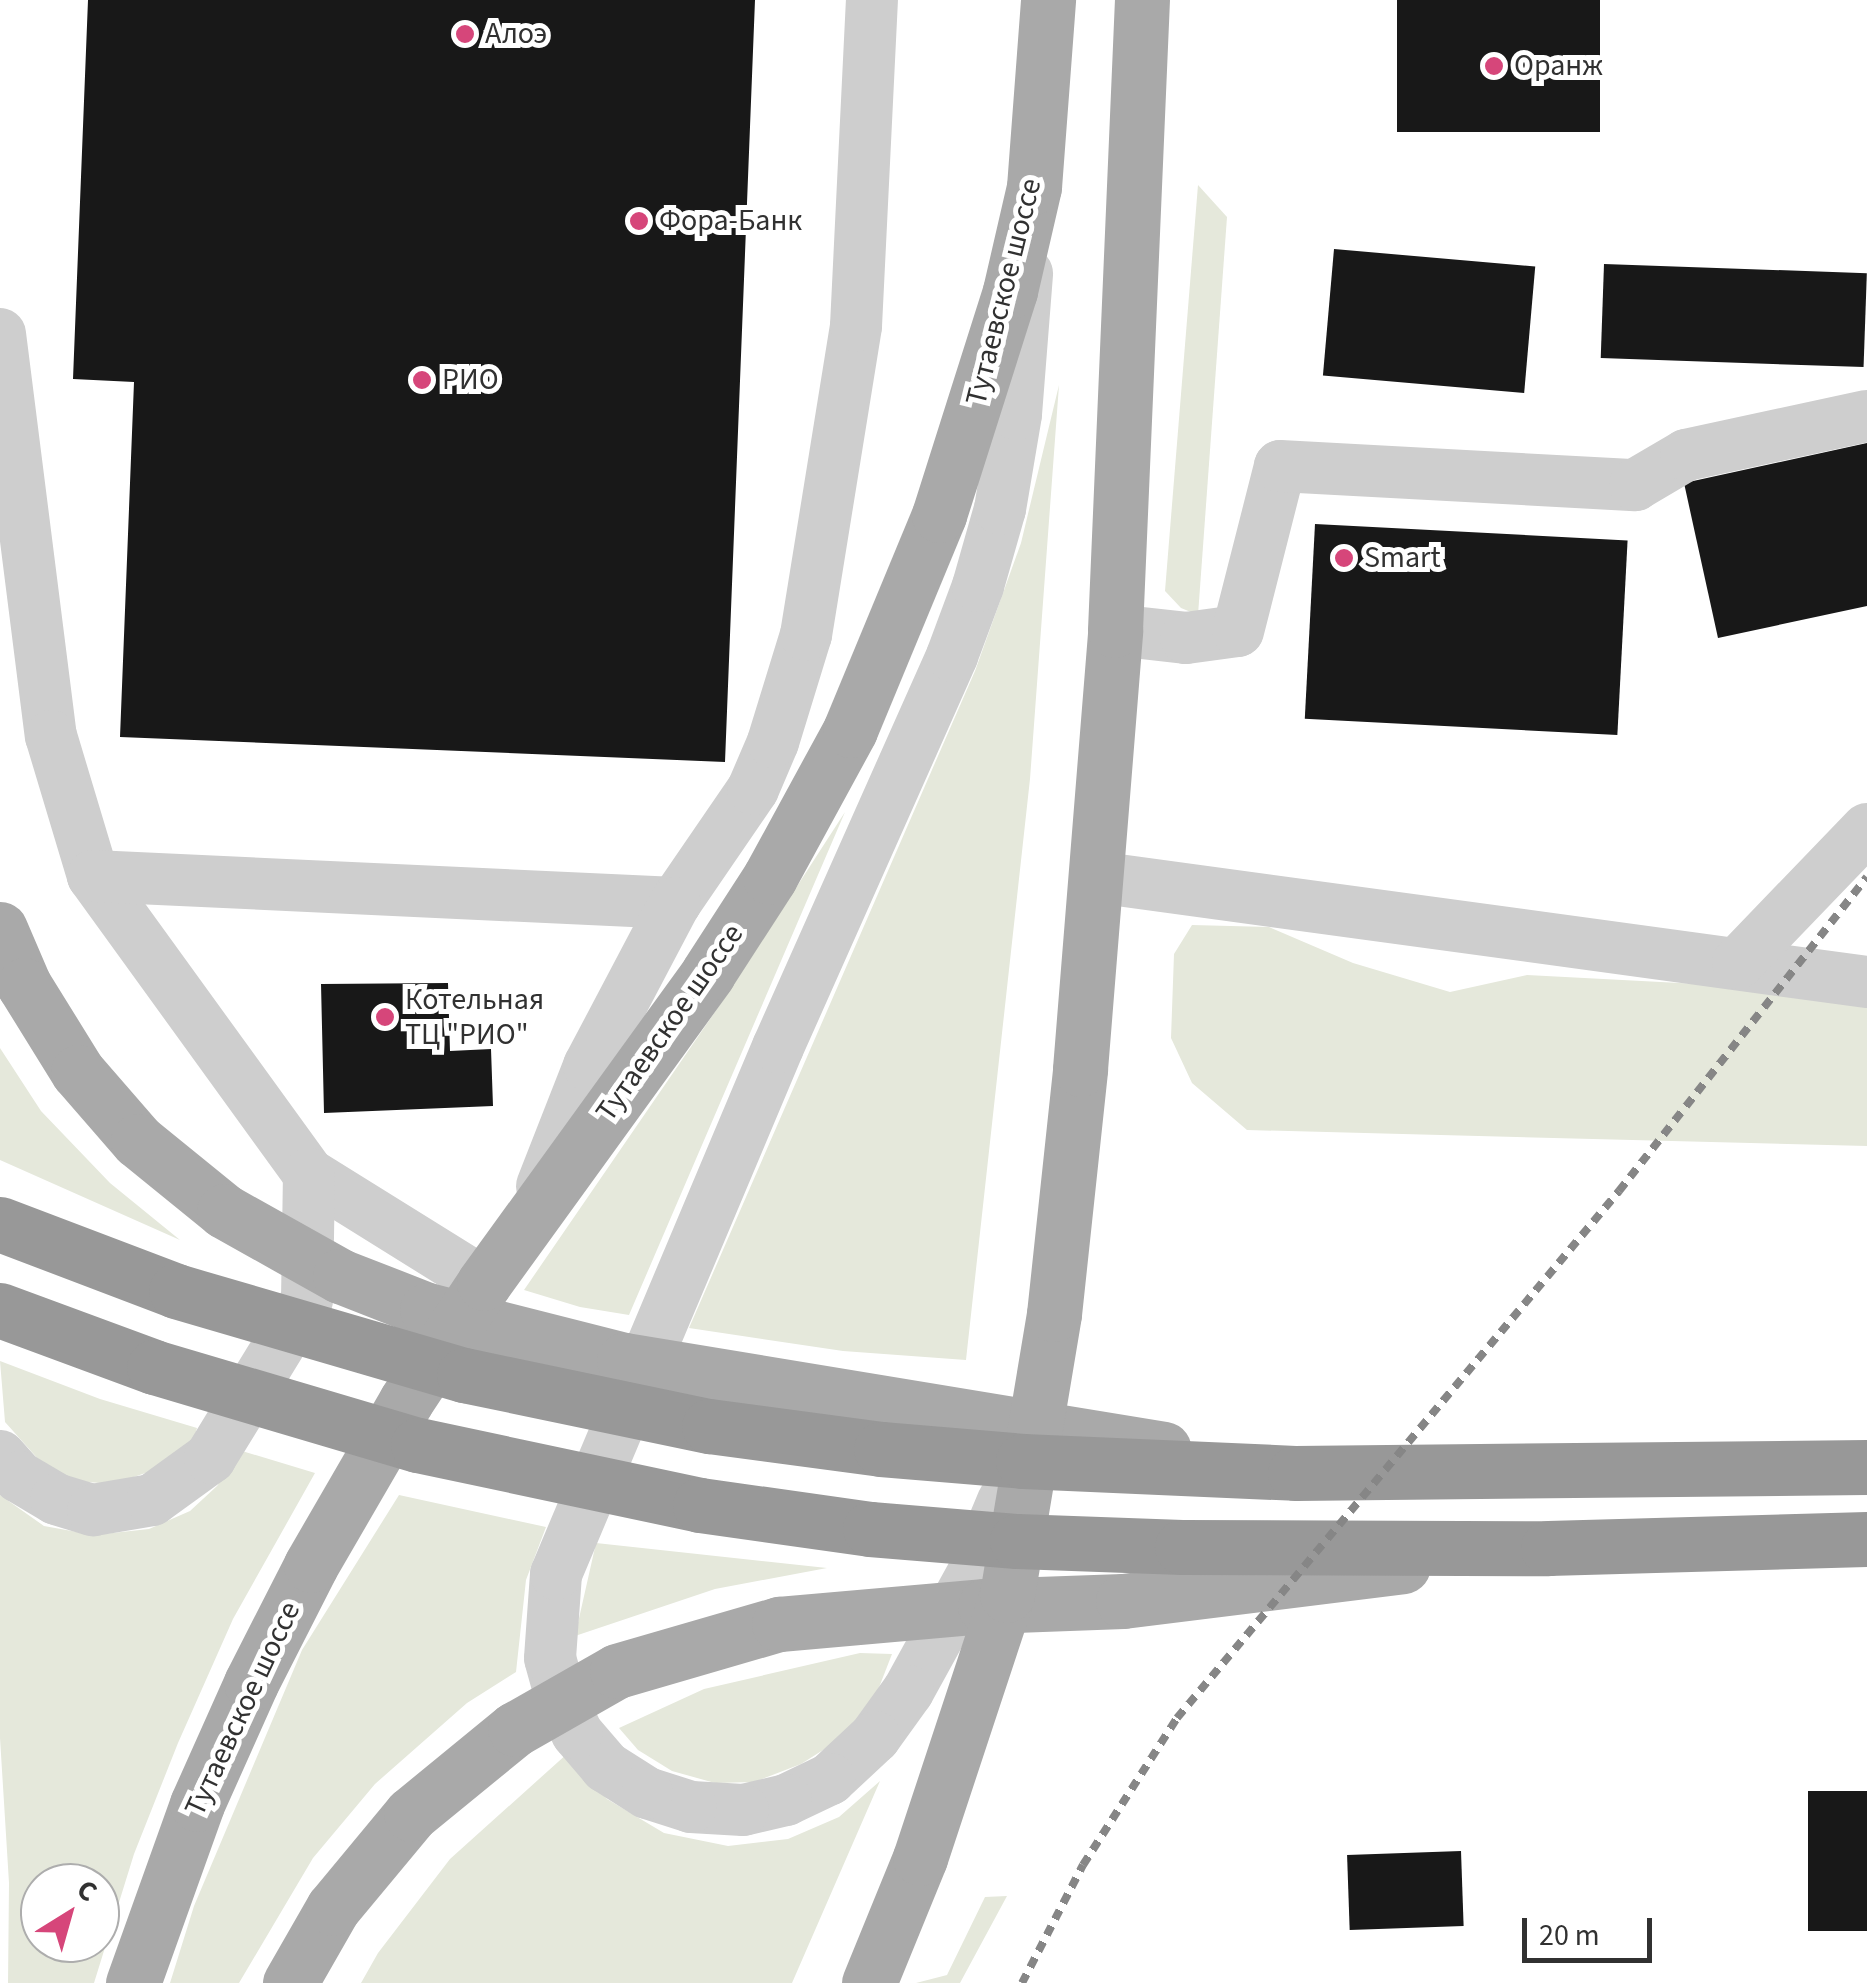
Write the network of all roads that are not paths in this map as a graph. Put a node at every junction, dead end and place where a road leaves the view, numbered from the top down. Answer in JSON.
{"nodes":[{"id":1,"x":872,"y":0,"type":"edge"},
{"id":2,"x":1048,"y":0,"type":"edge"},
{"id":3,"x":1142,"y":0,"type":"edge"},
{"id":4,"x":1034,"y":187,"type":"junction"},
{"id":5,"x":0,"y":334,"type":"edge"},
{"id":6,"x":1867,"y":416,"type":"edge"},
{"id":7,"x":1116,"y":630,"type":"junction"},
{"id":8,"x":850,"y":730,"type":"junction"},
{"id":9,"x":753,"y":788,"type":"junction"},
{"id":10,"x":1867,"y":829,"type":"edge"},
{"id":11,"x":92,"y":876,"type":"junction"},
{"id":12,"x":1096,"y":877,"type":"junction"},
{"id":13,"x":675,"y":903,"type":"junction"},
{"id":14,"x":0,"y":930,"type":"edge"},
{"id":15,"x":1738,"y":963,"type":"junction"},
{"id":16,"x":1867,"y":982,"type":"edge"},
{"id":17,"x":309,"y":1174,"type":"junction"},
{"id":18,"x":0,"y":1224,"type":"edge"},
{"id":19,"x":528,"y":1224,"type":"junction"},
{"id":20,"x":484,"y":1283,"type":"junction"},
{"id":21,"x":0,"y":1310,"type":"edge"},
{"id":22,"x":1038,"y":1418,"type":"junction"},
{"id":23,"x":0,"y":1456,"type":"edge"},
{"id":24,"x":1867,"y":1468,"type":"edge"},
{"id":25,"x":1296,"y":1472,"type":"junction"},
{"id":26,"x":1867,"y":1540,"type":"edge"},
{"id":27,"x":1548,"y":1548,"type":"junction"},
{"id":28,"x":132,"y":1983,"type":"edge"},
{"id":29,"x":290,"y":1983,"type":"edge"},
{"id":30,"x":869,"y":1983,"type":"edge"}],
"edges":[{"from":1,"to":9,"type":"street"},
{"from":2,"to":4,"type":"main road","name":"Тутаевское шоссе"},
{"from":3,"to":7,"type":"main road"},
{"from":4,"to":8,"type":"main road","name":"Тутаевское шоссе"},
{"from":4,"to":22,"type":"street"},
{"from":5,"to":11,"type":"street"},
{"from":6,"to":7,"type":"street"},
{"from":7,"to":12,"type":"main road"},
{"from":8,"to":9,"type":"street"},
{"from":8,"to":19,"type":"main road","name":"Тутаевское шоссе"},
{"from":9,"to":13,"type":"street"},
{"from":10,"to":15,"type":"street"},
{"from":11,"to":13,"type":"street"},
{"from":11,"to":17,"type":"street"},
{"from":12,"to":15,"type":"street"},
{"from":12,"to":22,"type":"main road"},
{"from":13,"to":19,"type":"street"},
{"from":14,"to":25,"type":"main road"},
{"from":15,"to":16,"type":"street"},
{"from":17,"to":20,"type":"street"},
{"from":17,"to":23,"type":"street"},
{"from":18,"to":25,"type":"highway"},
{"from":19,"to":20,"type":"main road","name":"Тутаевское шоссе"},
{"from":20,"to":28,"type":"main road","name":"Тутаевское шоссе"},
{"from":21,"to":27,"type":"highway"},
{"from":22,"to":30,"type":"main road"},
{"from":24,"to":25,"type":"highway"},
{"from":26,"to":27,"type":"highway"},
{"from":27,"to":29,"type":"main road"}]}
